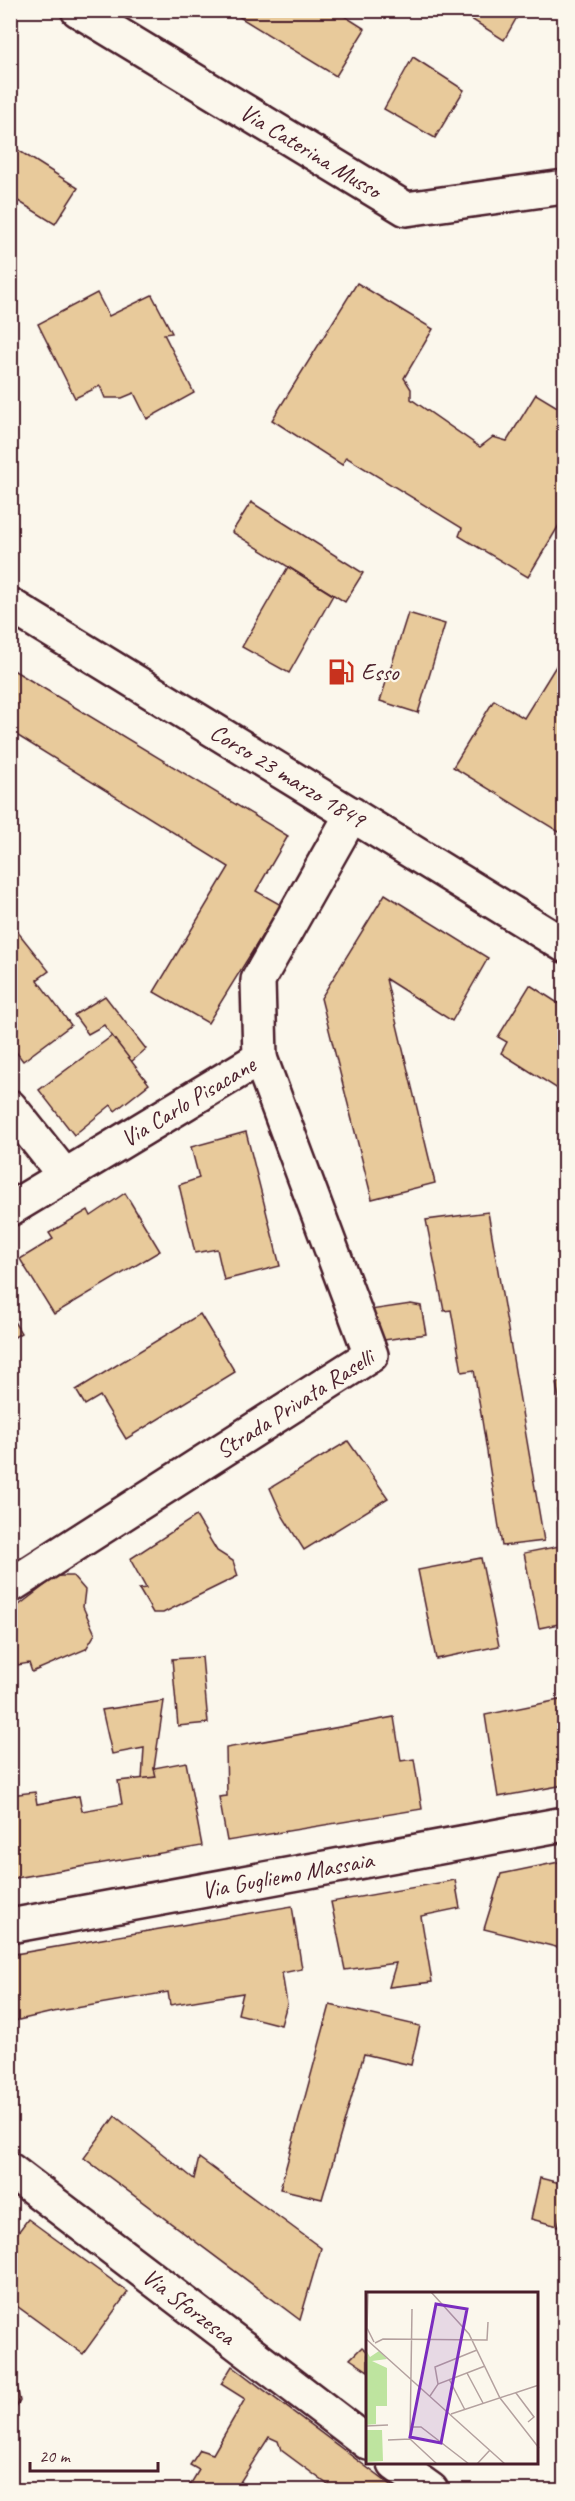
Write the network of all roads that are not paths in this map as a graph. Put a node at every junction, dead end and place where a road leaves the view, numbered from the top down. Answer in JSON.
{"nodes":[{"id":1,"x":78,"y":10,"type":"edge"},
{"id":2,"x":564,"y":187,"type":"edge"},
{"id":3,"x":10,"y":605,"type":"edge"},
{"id":4,"x":352,"y":814,"type":"junction"},
{"id":5,"x":564,"y":945,"type":"edge"},
{"id":6,"x":260,"y":1058,"type":"junction"},
{"id":7,"x":10,"y":1107,"type":"edge"},
{"id":8,"x":65,"y":1176,"type":"junction"},
{"id":9,"x":10,"y":1209,"type":"edge"},
{"id":10,"x":10,"y":1586,"type":"edge"},
{"id":11,"x":564,"y":1824,"type":"edge"},
{"id":12,"x":10,"y":1926,"type":"edge"},
{"id":13,"x":10,"y":2170,"type":"edge"},
{"id":14,"x":366,"y":2441,"type":"edge"},
{"id":15,"x":398,"y":2465,"type":"edge"},
{"id":16,"x":431,"y":2490,"type":"edge"}],
"edges":[{"from":1,"to":2,"type":"street","name":"Via Caterina Musso"},
{"from":3,"to":4,"type":"street","name":"Corso 23 marzo 1849"},
{"from":4,"to":5,"type":"street","name":"Corso 23 marzo 1849"},
{"from":4,"to":6,"type":"street","name":"Via Carlo Pisacane"},
{"from":6,"to":8,"type":"street","name":"Via Carlo Pisacane"},
{"from":6,"to":10,"type":"street","name":"Strada Privata Raselli"},
{"from":7,"to":8,"type":"street"},
{"from":8,"to":9,"type":"street","name":"Via Carlo Pisacane"},
{"from":11,"to":12,"type":"street","name":"Via Gugliemo Massaia"},
{"from":13,"to":14,"type":"street","name":"Via Sforzesca"},
{"from":15,"to":16,"type":"street"}]}
